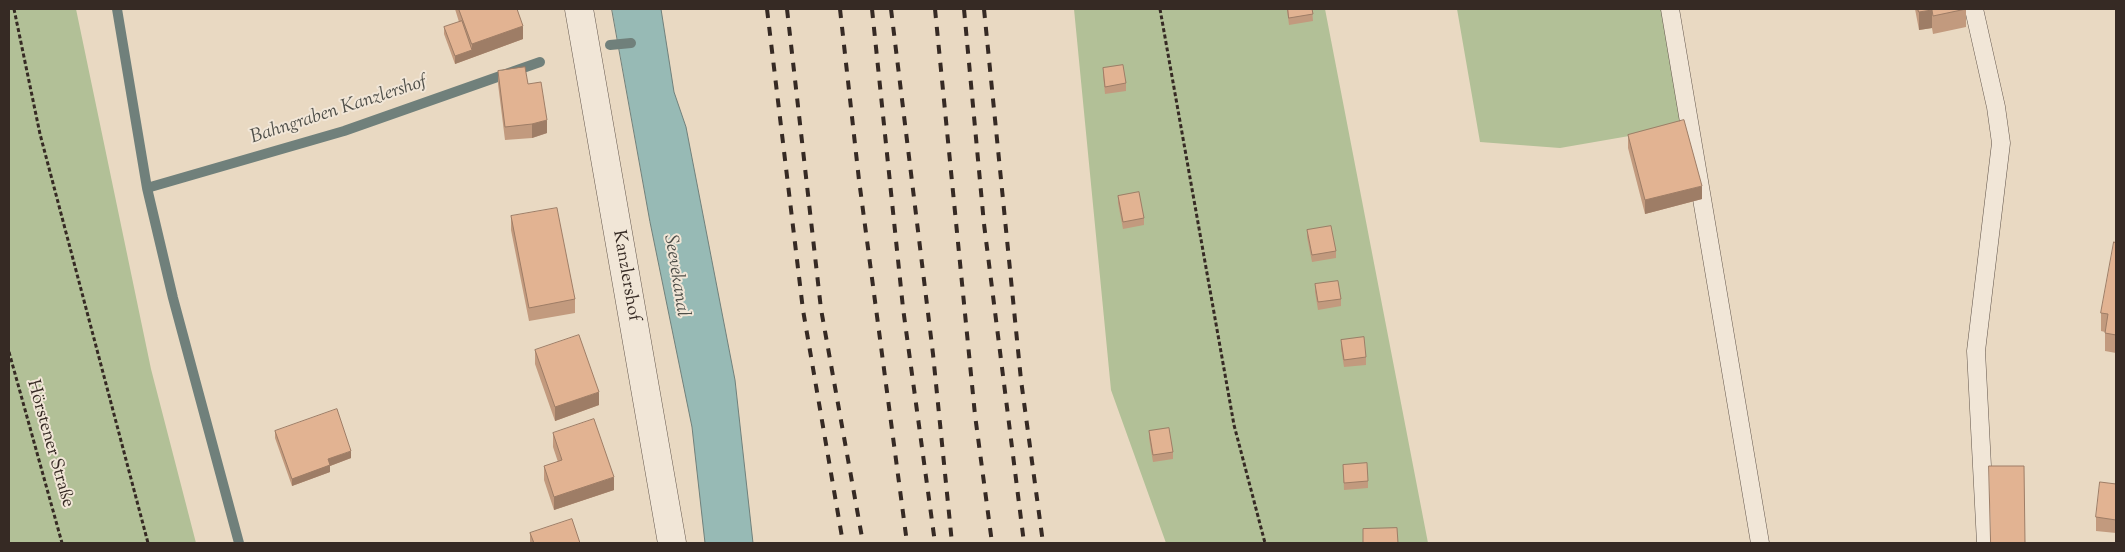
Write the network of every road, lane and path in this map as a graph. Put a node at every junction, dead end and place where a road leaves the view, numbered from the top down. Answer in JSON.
{"nodes":[{"id":1,"x":14,"y":9,"type":"edge"},
{"id":2,"x":578,"y":9,"type":"edge"},
{"id":3,"x":1160,"y":9,"type":"edge"},
{"id":4,"x":1670,"y":9,"type":"edge"},
{"id":5,"x":1974,"y":9,"type":"edge"},
{"id":6,"x":9,"y":352,"type":"edge"},
{"id":7,"x":62,"y":543,"type":"edge"},
{"id":8,"x":148,"y":543,"type":"edge"},
{"id":9,"x":672,"y":543,"type":"edge"},
{"id":10,"x":1265,"y":543,"type":"edge"},
{"id":11,"x":1760,"y":543,"type":"edge"},
{"id":12,"x":1986,"y":543,"type":"edge"}],
"edges":[{"from":1,"to":8,"type":"path"},
{"from":2,"to":9,"type":"street","name":"Kanzlershof"},
{"from":3,"to":10,"type":"path"},
{"from":4,"to":11,"type":"lane"},
{"from":5,"to":12,"type":"lane"},
{"from":6,"to":7,"type":"path","name":"Hörstener Straße"}]}
